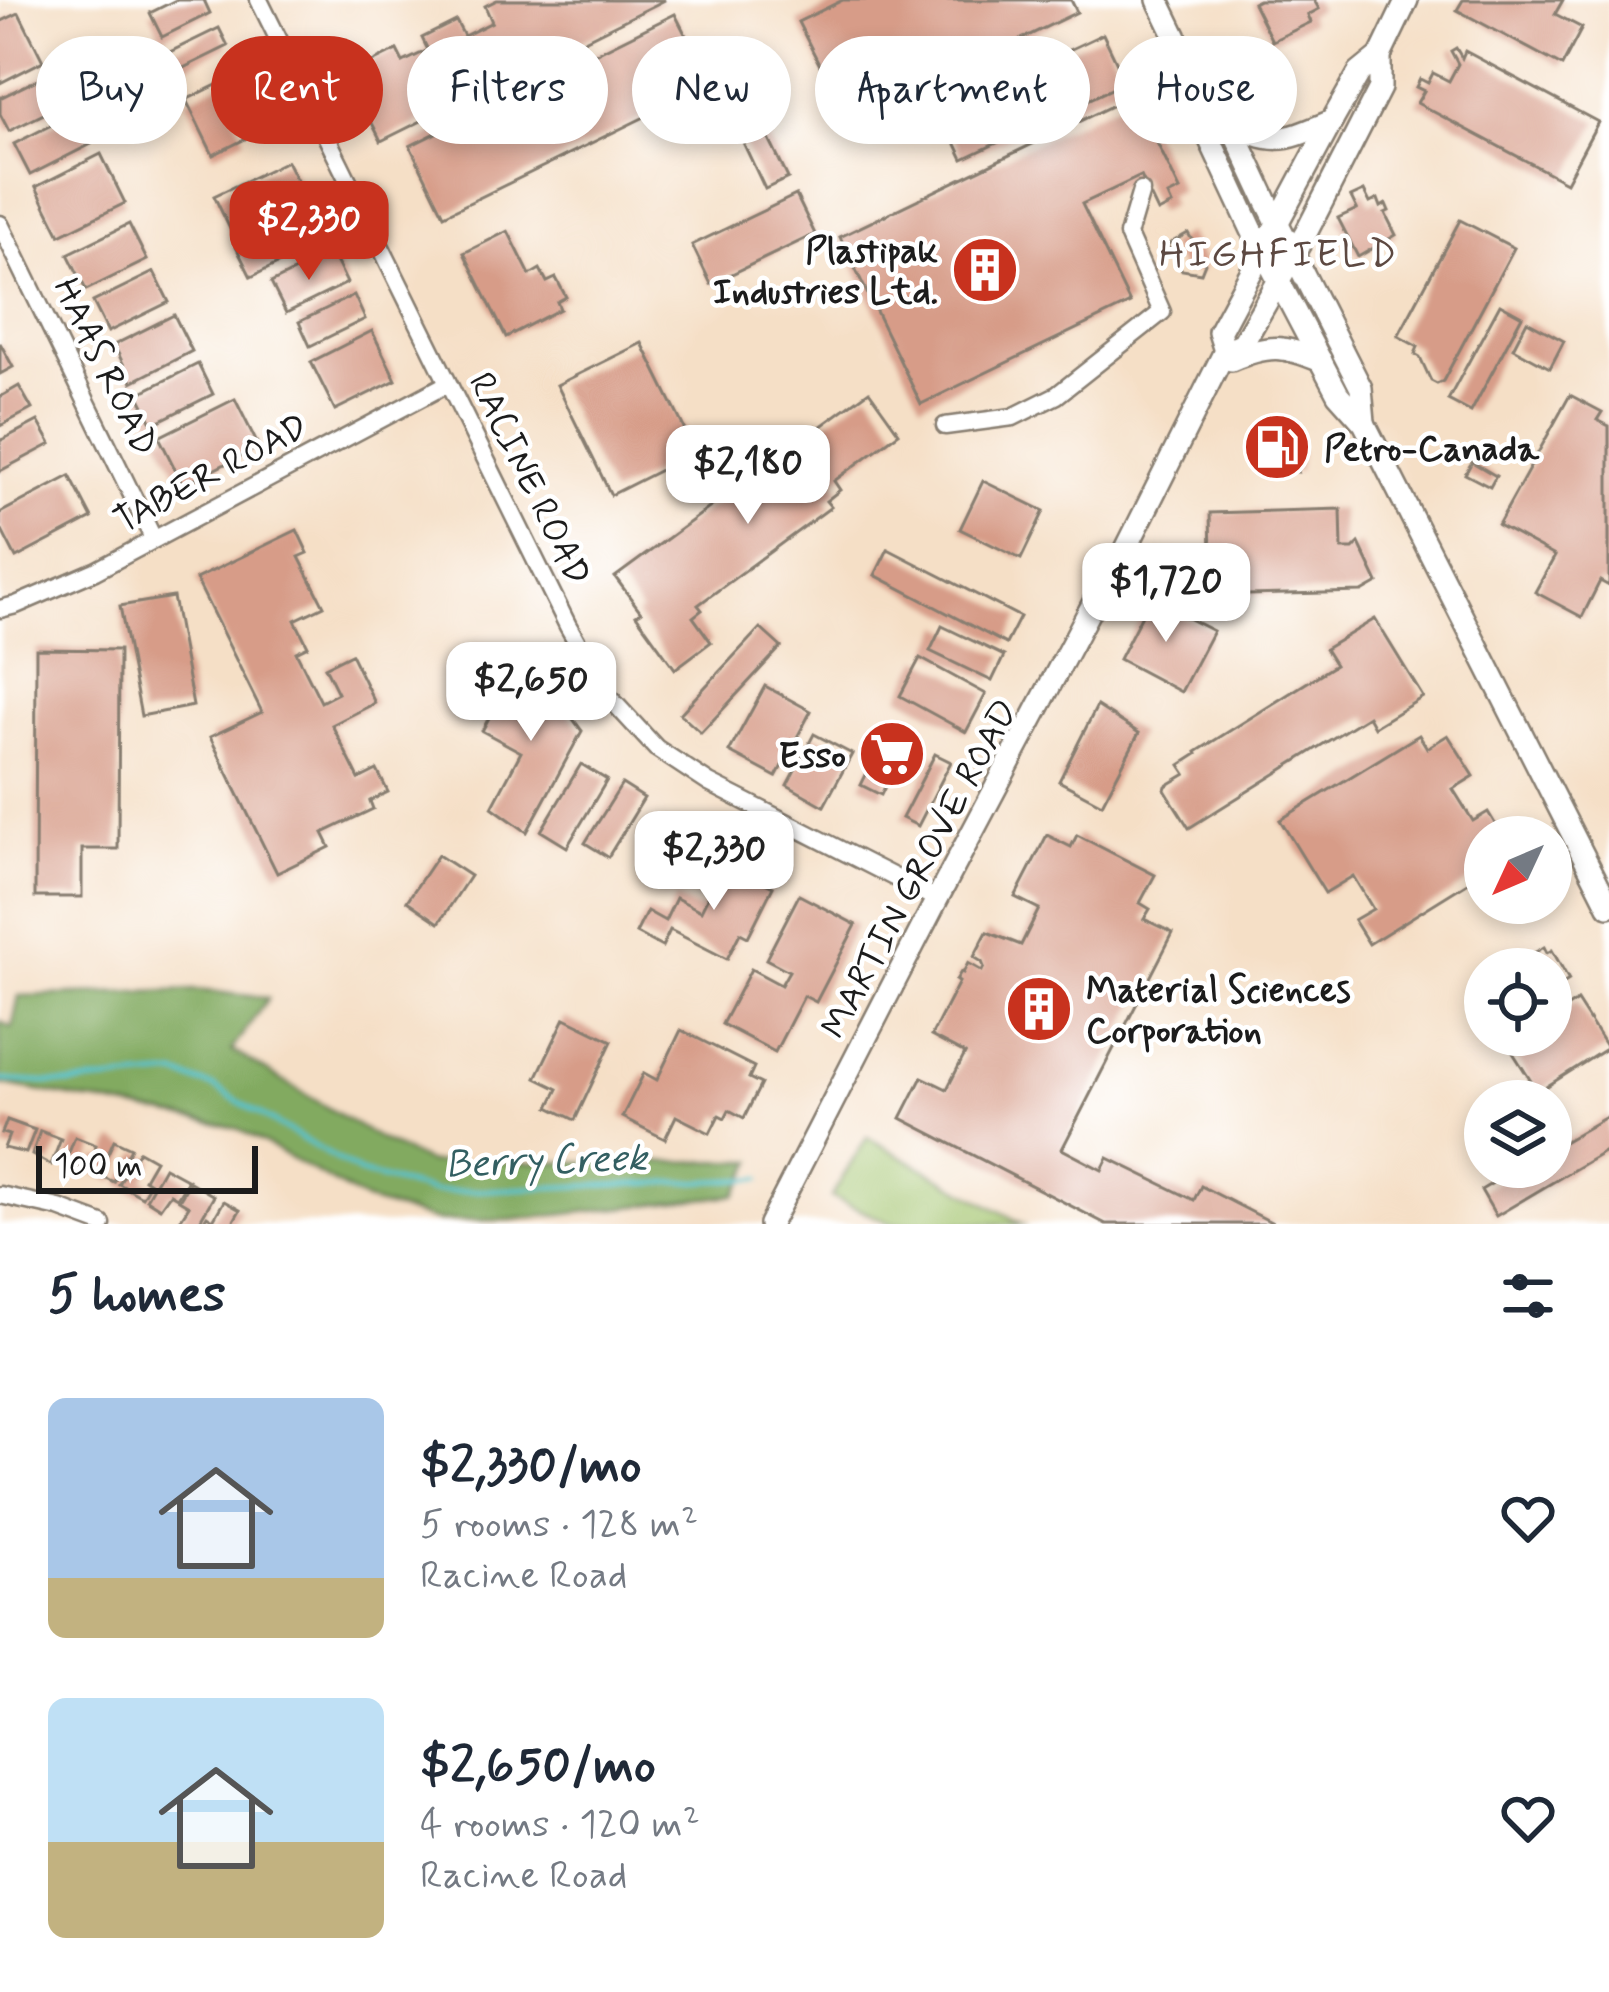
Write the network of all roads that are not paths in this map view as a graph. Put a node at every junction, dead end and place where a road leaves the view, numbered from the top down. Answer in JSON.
{"nodes":[{"id":1,"x":259,"y":0,"type":"edge"},
{"id":2,"x":1158,"y":0,"type":"edge"},
{"id":3,"x":1407,"y":0,"type":"edge"},
{"id":4,"x":1176,"y":36,"type":"edge"},
{"id":5,"x":1380,"y":56,"type":"junction"},
{"id":6,"x":1332,"y":121,"type":"junction"},
{"id":7,"x":1297,"y":135,"type":"edge"},
{"id":8,"x":1212,"y":144,"type":"edge"},
{"id":9,"x":1239,"y":144,"type":"edge"},
{"id":10,"x":1141,"y":191,"type":"dead end"},
{"id":11,"x":1277,"y":223,"type":"junction"},
{"id":12,"x":0,"y":224,"type":"edge"},
{"id":13,"x":1262,"y":251,"type":"junction"},
{"id":14,"x":1293,"y":254,"type":"junction"},
{"id":15,"x":1278,"y":281,"type":"junction"},
{"id":16,"x":1222,"y":358,"type":"junction"},
{"id":17,"x":1321,"y":361,"type":"junction"},
{"id":18,"x":447,"y":384,"type":"junction"},
{"id":19,"x":1364,"y":423,"type":"junction"},
{"id":20,"x":945,"y":426,"type":"dead end"},
{"id":21,"x":153,"y":538,"type":"junction"},
{"id":22,"x":0,"y":609,"type":"edge"},
{"id":23,"x":937,"y":899,"type":"junction"},
{"id":24,"x":1609,"y":906,"type":"edge"},
{"id":25,"x":0,"y":1196,"type":"edge"},
{"id":26,"x":102,"y":1224,"type":"edge"},
{"id":27,"x":770,"y":1224,"type":"edge"}],
"edges":[{"from":1,"to":18,"type":"street","name":"RACINE ROAD"},
{"from":2,"to":4,"type":"main road"},
{"from":3,"to":5,"type":"main road","name":"MARTIN GROVE ROAD"},
{"from":5,"to":6,"type":"main road","name":"MARTIN GROVE ROAD"},
{"from":5,"to":14,"type":"main road","name":"MARTIN GROVE ROAD"},
{"from":6,"to":7,"type":"main road"},
{"from":6,"to":11,"type":"main road","name":"MARTIN GROVE ROAD"},
{"from":8,"to":13,"type":"main road"},
{"from":9,"to":11,"type":"main road"},
{"from":10,"to":20,"type":"street"},
{"from":11,"to":13,"type":"main road","name":"MARTIN GROVE ROAD"},
{"from":11,"to":14,"type":"main road"},
{"from":12,"to":21,"type":"street","name":"HAAS ROAD"},
{"from":13,"to":15,"type":"main road"},
{"from":13,"to":16,"type":"main road","name":"MARTIN GROVE ROAD"},
{"from":14,"to":15,"type":"main road","name":"MARTIN GROVE ROAD"},
{"from":14,"to":19,"type":"main road"},
{"from":15,"to":16,"type":"main road","name":"MARTIN GROVE ROAD"},
{"from":15,"to":17,"type":"main road"},
{"from":16,"to":17,"type":"main road"},
{"from":16,"to":23,"type":"main road","name":"MARTIN GROVE ROAD"},
{"from":17,"to":19,"type":"main road"},
{"from":18,"to":21,"type":"street","name":"TABER ROAD"},
{"from":18,"to":23,"type":"street","name":"RACINE ROAD"},
{"from":19,"to":24,"type":"main road"},
{"from":21,"to":22,"type":"street","name":"TABER ROAD"},
{"from":23,"to":27,"type":"main road","name":"MARTIN GROVE ROAD"},
{"from":25,"to":26,"type":"street"}]}
